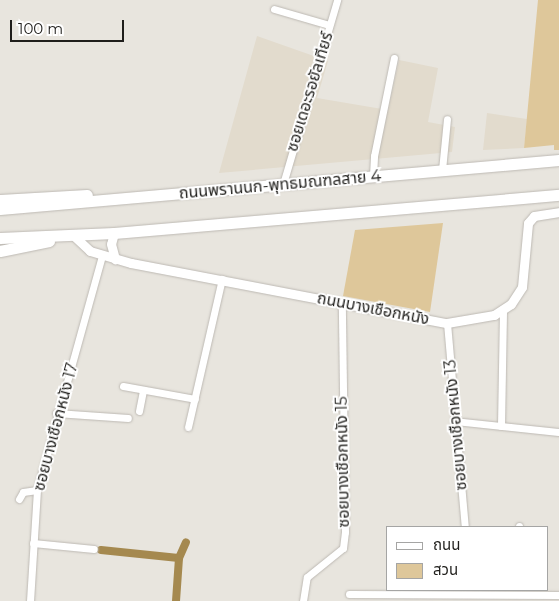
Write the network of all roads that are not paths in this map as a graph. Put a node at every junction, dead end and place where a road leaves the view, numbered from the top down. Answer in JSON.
{"nodes":[{"id":1,"x":337,"y":0,"type":"edge"},
{"id":2,"x":274,"y":9,"type":"dead end"},
{"id":3,"x":329,"y":25,"type":"junction"},
{"id":4,"x":394,"y":58,"type":"dead end"},
{"id":5,"x":447,"y":119,"type":"dead end"},
{"id":6,"x":556,"y":161,"type":"edge"},
{"id":7,"x":442,"y":170,"type":"junction"},
{"id":8,"x":373,"y":176,"type":"junction"},
{"id":9,"x":282,"y":184,"type":"junction"},
{"id":10,"x":556,"y":195,"type":"edge"},
{"id":11,"x":158,"y":196,"type":"junction"},
{"id":12,"x":0,"y":200,"type":"edge"},
{"id":13,"x":0,"y":209,"type":"edge"},
{"id":14,"x":559,"y":212,"type":"edge"},
{"id":15,"x":114,"y":233,"type":"junction"},
{"id":16,"x":74,"y":236,"type":"junction"},
{"id":17,"x":57,"y":237,"type":"junction"},
{"id":18,"x":0,"y":238,"type":"edge"},
{"id":19,"x":0,"y":251,"type":"edge"},
{"id":20,"x":102,"y":256,"type":"junction"},
{"id":21,"x":115,"y":259,"type":"junction"},
{"id":22,"x":222,"y":279,"type":"junction"},
{"id":23,"x":342,"y":304,"type":"junction"},
{"id":24,"x":503,"y":311,"type":"junction"},
{"id":25,"x":447,"y":323,"type":"junction"},
{"id":26,"x":123,"y":386,"type":"dead end"},
{"id":27,"x":143,"y":390,"type":"junction"},
{"id":28,"x":195,"y":399,"type":"junction"},
{"id":29,"x":138,"y":411,"type":"dead end"},
{"id":30,"x":56,"y":413,"type":"junction"},
{"id":31,"x":128,"y":418,"type":"dead end"},
{"id":32,"x":454,"y":421,"type":"junction"},
{"id":33,"x":501,"y":426,"type":"junction"},
{"id":34,"x":188,"y":427,"type":"dead end"},
{"id":35,"x":559,"y":432,"type":"edge"},
{"id":36,"x":37,"y":490,"type":"junction"},
{"id":37,"x":20,"y":499,"type":"dead end"},
{"id":38,"x":465,"y":526,"type":"edge"},
{"id":39,"x":33,"y":543,"type":"junction"},
{"id":40,"x":94,"y":549,"type":"dead end"},
{"id":41,"x":348,"y":594,"type":"dead end"},
{"id":42,"x":514,"y":594,"type":"edge"},
{"id":43,"x":469,"y":595,"type":"edge"},
{"id":44,"x":559,"y":595,"type":"edge"},
{"id":45,"x":370,"y":598,"type":"edge"},
{"id":46,"x":30,"y":601,"type":"edge"},
{"id":47,"x":303,"y":601,"type":"edge"}],
"edges":[{"from":1,"to":3,"type":"street","name":"ซอยเดอะรอยัลเทียร์"},
{"from":2,"to":3,"type":"street"},
{"from":3,"to":9,"type":"street","name":"ซอยเดอะรอยัลเทียร์"},
{"from":4,"to":8,"type":"street"},
{"from":5,"to":7,"type":"street"},
{"from":6,"to":7,"type":"main road","name":"ถนนพรานนก-พุทธมณฑลสาย 4"},
{"from":7,"to":8,"type":"main road","name":"ถนนพรานนก-พุทธมณฑลสาย 4"},
{"from":8,"to":9,"type":"main road","name":"ถนนพรานนก-พุทธมณฑลสาย 4"},
{"from":9,"to":11,"type":"main road","name":"ถนนพรานนก-พุทธมณฑลสาย 4"},
{"from":10,"to":15,"type":"main road"},
{"from":11,"to":12,"type":"main road"},
{"from":11,"to":13,"type":"main road","name":"ถนนพรานนก-พุทธมณฑลสาย 4"},
{"from":14,"to":24,"type":"street"},
{"from":15,"to":16,"type":"main road"},
{"from":15,"to":21,"type":"street"},
{"from":16,"to":17,"type":"main road"},
{"from":16,"to":20,"type":"street","name":"ถนนบางเชือกหนัง"},
{"from":17,"to":18,"type":"main road"},
{"from":17,"to":19,"type":"main road"},
{"from":20,"to":21,"type":"street","name":"ถนนบางเชือกหนัง"},
{"from":20,"to":30,"type":"street","name":"ซอยบางเชือกหนัง 17"},
{"from":21,"to":22,"type":"street","name":"ถนนบางเชือกหนัง"},
{"from":22,"to":23,"type":"street","name":"ถนนบางเชือกหนัง"},
{"from":22,"to":28,"type":"street"},
{"from":23,"to":25,"type":"street","name":"ถนนบางเชือกหนัง"},
{"from":23,"to":47,"type":"street","name":"ซอยบางเชือกหนัง 15"},
{"from":24,"to":25,"type":"street","name":"ถนนบางเชือกหนัง"},
{"from":24,"to":33,"type":"street"},
{"from":25,"to":32,"type":"street","name":"ซอยบางเชือกหนัง 13"},
{"from":26,"to":27,"type":"street"},
{"from":27,"to":28,"type":"street"},
{"from":27,"to":29,"type":"street"},
{"from":28,"to":34,"type":"street"},
{"from":30,"to":31,"type":"street"},
{"from":30,"to":36,"type":"street","name":"ซอยบางเชือกหนัง 17"},
{"from":32,"to":33,"type":"street"},
{"from":32,"to":38,"type":"street","name":"ซอยบางเชือกหนัง 13"},
{"from":33,"to":35,"type":"street"},
{"from":36,"to":37,"type":"street"},
{"from":36,"to":39,"type":"street","name":"ซอยบางเชือกหนัง 17"},
{"from":39,"to":40,"type":"street"},
{"from":39,"to":46,"type":"street","name":"ซอยบางเชือกหนัง 17"},
{"from":41,"to":45,"type":"street"},
{"from":42,"to":43,"type":"street"},
{"from":42,"to":44,"type":"street"},
{"from":43,"to":45,"type":"street"}]}
